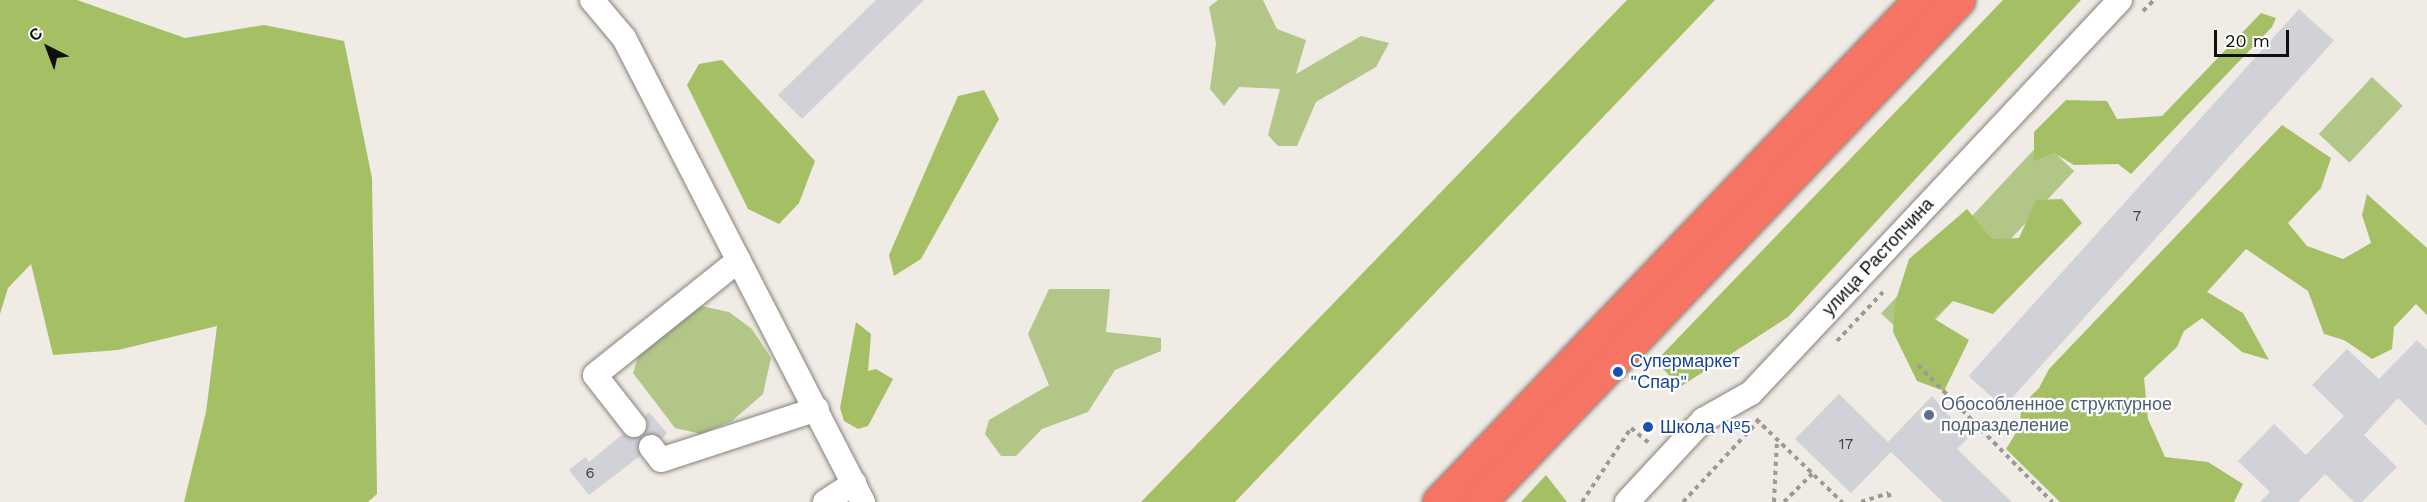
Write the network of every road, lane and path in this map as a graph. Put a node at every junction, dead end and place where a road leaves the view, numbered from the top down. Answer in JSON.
{"nodes":[{"id":1,"x":592,"y":0,"type":"edge"},
{"id":2,"x":1920,"y":0,"type":"edge"},
{"id":3,"x":1958,"y":0,"type":"edge"},
{"id":4,"x":2120,"y":0,"type":"edge"},
{"id":5,"x":739,"y":260,"type":"junction"},
{"id":6,"x":1918,"y":365,"type":"dead end"},
{"id":7,"x":1737,"y":401,"type":"junction"},
{"id":8,"x":818,"y":409,"type":"junction"},
{"id":9,"x":634,"y":425,"type":"dead end"},
{"id":10,"x":1631,"y":428,"type":"dead end"},
{"id":11,"x":1777,"y":440,"type":"junction"},
{"id":12,"x":651,"y":447,"type":"dead end"},
{"id":13,"x":1812,"y":474,"type":"junction"},
{"id":14,"x":858,"y":492,"type":"edge"},
{"id":15,"x":825,"y":502,"type":"edge"},
{"id":16,"x":1439,"y":502,"type":"edge"},
{"id":17,"x":1479,"y":502,"type":"edge"},
{"id":18,"x":1581,"y":502,"type":"edge"},
{"id":19,"x":1627,"y":502,"type":"edge"},
{"id":20,"x":1774,"y":502,"type":"edge"},
{"id":21,"x":1784,"y":502,"type":"edge"},
{"id":22,"x":1842,"y":502,"type":"edge"},
{"id":23,"x":1861,"y":502,"type":"edge"},
{"id":24,"x":1890,"y":502,"type":"edge"},
{"id":25,"x":2052,"y":502,"type":"edge"}],
"edges":[{"from":1,"to":5,"type":"street"},
{"from":2,"to":16,"type":"highway"},
{"from":3,"to":17,"type":"highway"},
{"from":4,"to":7,"type":"street","name":"улица Растопчина"},
{"from":5,"to":8,"type":"street"},
{"from":5,"to":9,"type":"street"},
{"from":6,"to":25,"type":"path"},
{"from":7,"to":11,"type":"path"},
{"from":7,"to":19,"type":"street","name":"улица Растопчина"},
{"from":8,"to":12,"type":"street"},
{"from":8,"to":14,"type":"street"},
{"from":10,"to":18,"type":"path"},
{"from":11,"to":13,"type":"path"},
{"from":11,"to":20,"type":"path"},
{"from":13,"to":21,"type":"path"},
{"from":13,"to":22,"type":"path"},
{"from":14,"to":15,"type":"street"},
{"from":23,"to":24,"type":"path"}]}
